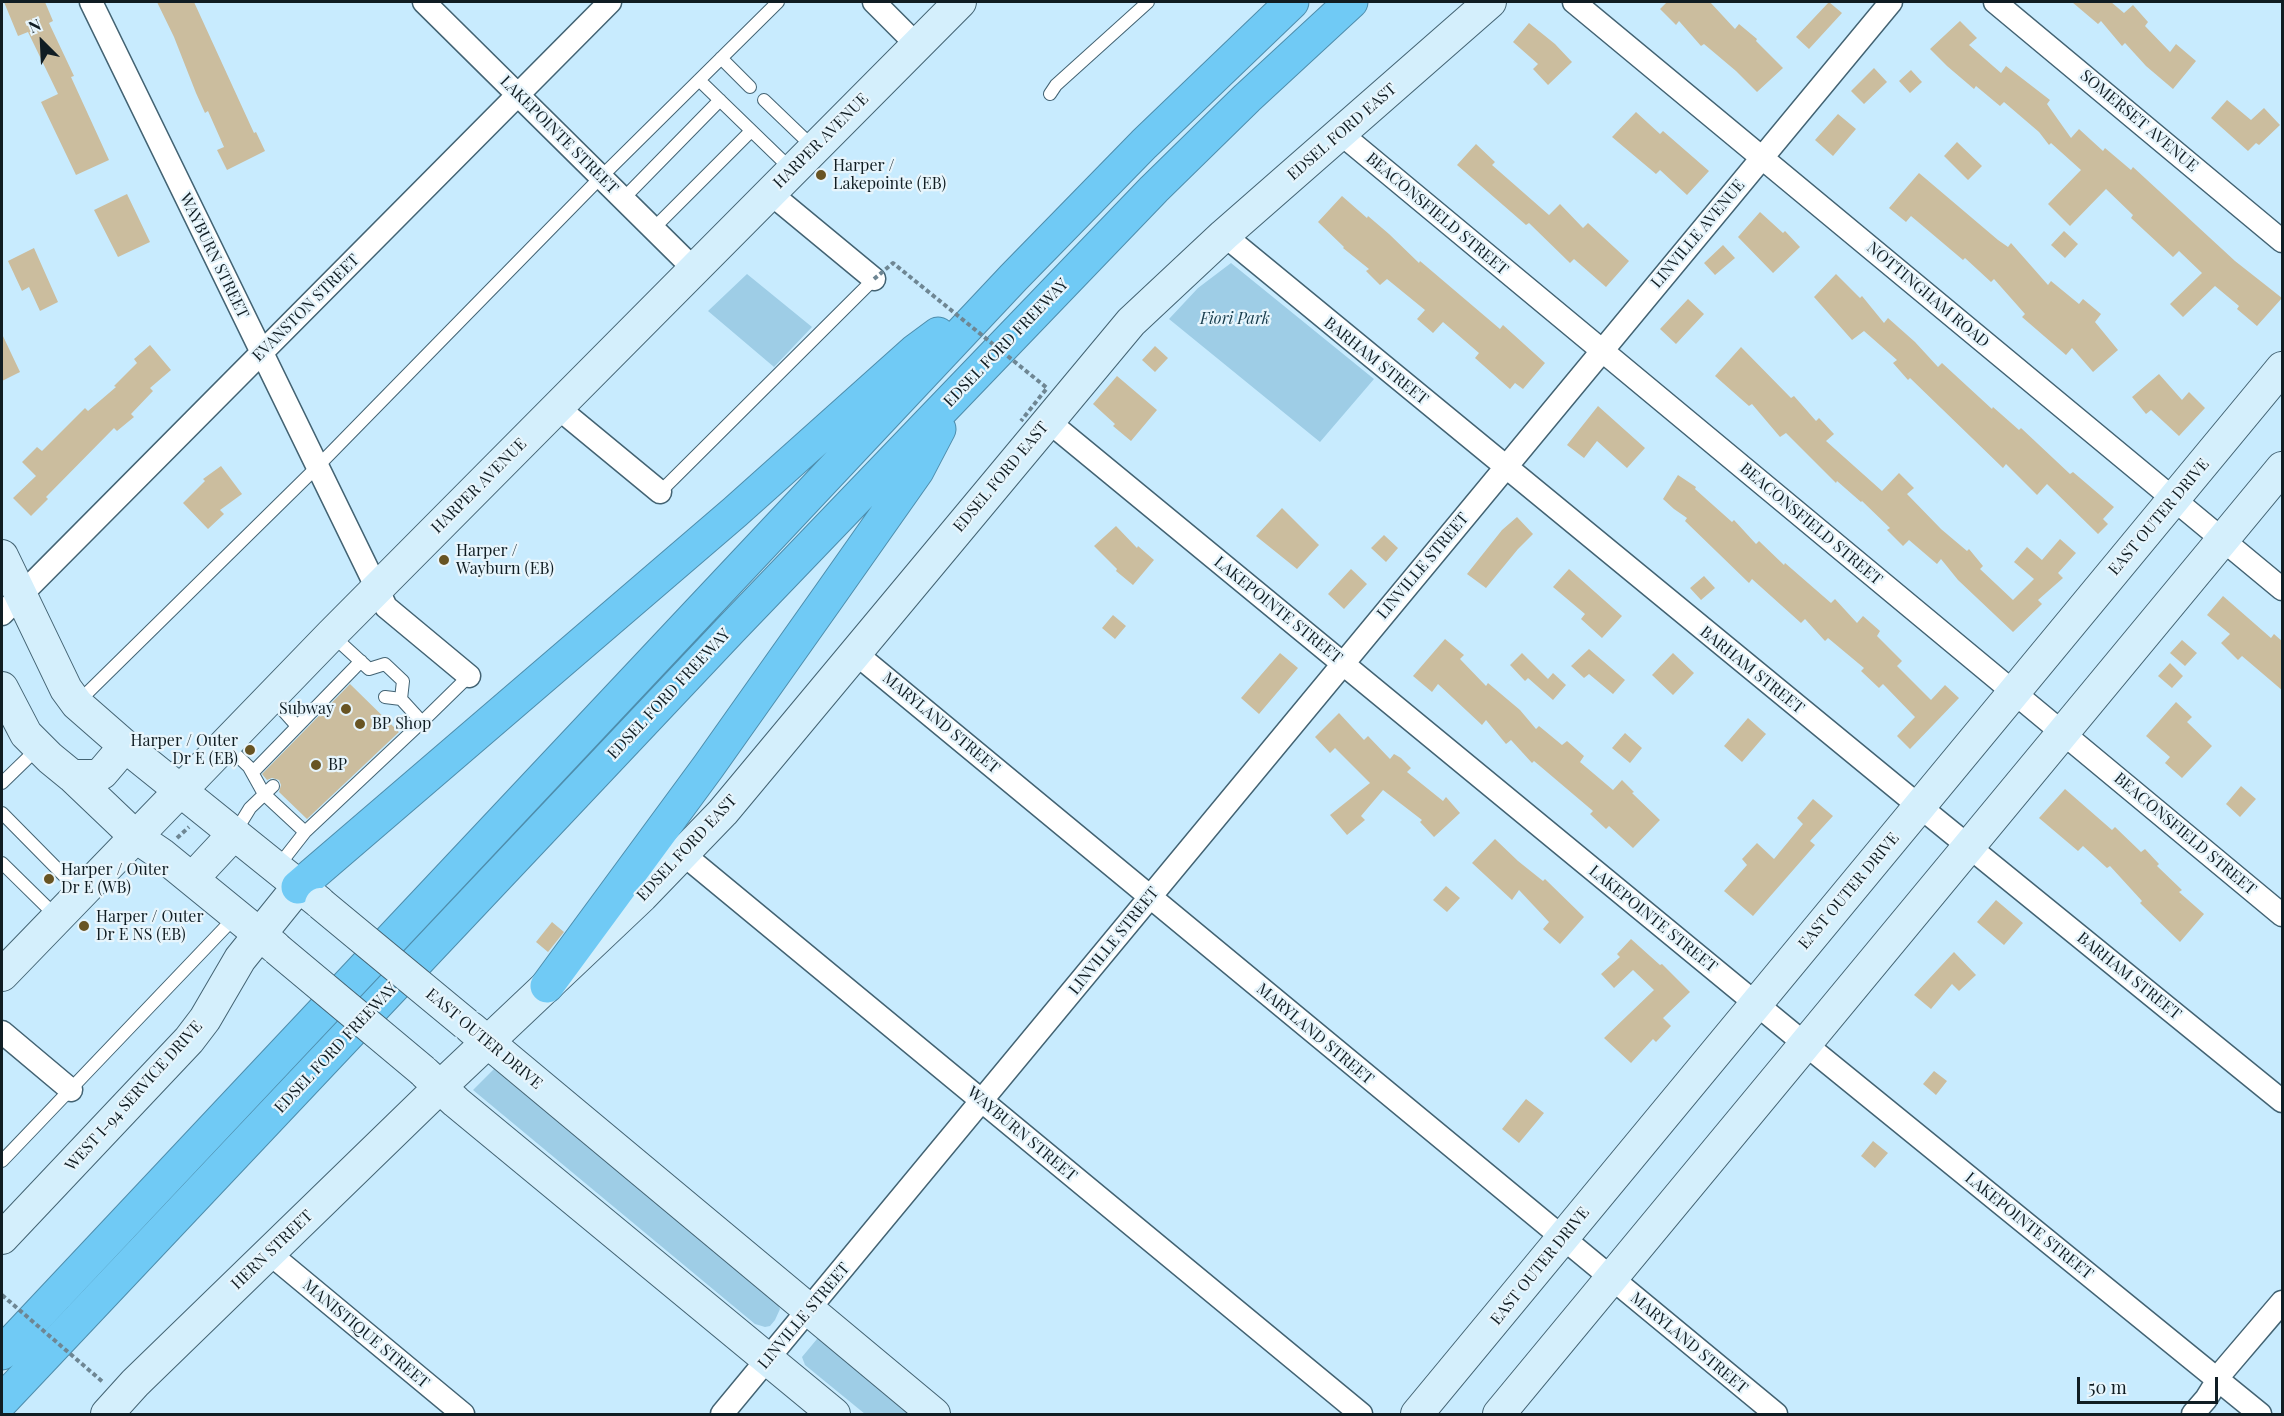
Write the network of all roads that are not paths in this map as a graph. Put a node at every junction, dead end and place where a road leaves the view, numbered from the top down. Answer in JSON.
{"nodes":[{"id":1,"x":91,"y":2,"type":"edge"},
{"id":2,"x":424,"y":2,"type":"edge"},
{"id":3,"x":610,"y":2,"type":"edge"},
{"id":4,"x":778,"y":2,"type":"edge"},
{"id":5,"x":874,"y":2,"type":"edge"},
{"id":6,"x":960,"y":2,"type":"edge"},
{"id":7,"x":1148,"y":2,"type":"edge"},
{"id":8,"x":1292,"y":2,"type":"edge"},
{"id":9,"x":1351,"y":2,"type":"edge"},
{"id":10,"x":1490,"y":2,"type":"edge"},
{"id":11,"x":1574,"y":2,"type":"edge"},
{"id":12,"x":1891,"y":2,"type":"edge"},
{"id":13,"x":1995,"y":2,"type":"edge"},
{"id":14,"x":917,"y":45,"type":"junction"},
{"id":15,"x":721,"y":58,"type":"junction"},
{"id":16,"x":699,"y":80,"type":"junction"},
{"id":17,"x":750,"y":87,"type":"dead end"},
{"id":18,"x":517,"y":94,"type":"junction"},
{"id":19,"x":1050,"y":94,"type":"dead end"},
{"id":20,"x":720,"y":100,"type":"junction"},
{"id":21,"x":764,"y":100,"type":"dead end"},
{"id":22,"x":751,"y":131,"type":"junction"},
{"id":23,"x":1340,"y":133,"type":"junction"},
{"id":24,"x":814,"y":148,"type":"junction"},
{"id":25,"x":1762,"y":157,"type":"junction"},
{"id":26,"x":792,"y":170,"type":"junction"},
{"id":27,"x":601,"y":177,"type":"junction"},
{"id":28,"x":770,"y":193,"type":"junction"},
{"id":29,"x":623,"y":199,"type":"junction"},
{"id":30,"x":653,"y":229,"type":"junction"},
{"id":31,"x":1224,"y":236,"type":"junction"},
{"id":32,"x":2283,"y":241,"type":"edge"},
{"id":33,"x":694,"y":269,"type":"junction"},
{"id":34,"x":1014,"y":277,"type":"junction"},
{"id":35,"x":874,"y":279,"type":"joint"},
{"id":36,"x":1602,"y":350,"type":"junction"},
{"id":37,"x":262,"y":353,"type":"junction"},
{"id":38,"x":2283,"y":368,"type":"edge"},
{"id":39,"x":959,"y":392,"type":"junction"},
{"id":40,"x":557,"y":407,"type":"junction"},
{"id":41,"x":1034,"y":421,"type":"junction"},
{"id":42,"x":317,"y":467,"type":"junction"},
{"id":43,"x":1505,"y":467,"type":"junction"},
{"id":44,"x":2283,"y":468,"type":"edge"},
{"id":45,"x":660,"y":492,"type":"joint"},
{"id":46,"x":2174,"y":499,"type":"junction"},
{"id":47,"x":2223,"y":540,"type":"junction"},
{"id":48,"x":2,"y":556,"type":"edge"},
{"id":49,"x":376,"y":589,"type":"junction"},
{"id":50,"x":2283,"y":589,"type":"edge"},
{"id":51,"x":11,"y":605,"type":"edge"},
{"id":52,"x":332,"y":635,"type":"junction"},
{"id":53,"x":854,"y":652,"type":"junction"},
{"id":54,"x":1342,"y":663,"type":"junction"},
{"id":55,"x":367,"y":670,"type":"junction"},
{"id":56,"x":469,"y":675,"type":"joint"},
{"id":57,"x":2,"y":688,"type":"edge"},
{"id":58,"x":2014,"y":692,"type":"junction"},
{"id":59,"x":271,"y":697,"type":"junction"},
{"id":60,"x":385,"y":697,"type":"dead end"},
{"id":61,"x":401,"y":699,"type":"junction"},
{"id":62,"x":76,"y":704,"type":"junction"},
{"id":63,"x":422,"y":722,"type":"junction"},
{"id":64,"x":297,"y":726,"type":"junction"},
{"id":65,"x":2063,"y":733,"type":"junction"},
{"id":66,"x":225,"y":744,"type":"junction"},
{"id":67,"x":125,"y":746,"type":"junction"},
{"id":68,"x":38,"y":747,"type":"junction"},
{"id":69,"x":253,"y":772,"type":"junction"},
{"id":70,"x":72,"y":776,"type":"junction"},
{"id":71,"x":2,"y":783,"type":"edge"},
{"id":72,"x":268,"y":790,"type":"junction"},
{"id":73,"x":180,"y":791,"type":"junction"},
{"id":74,"x":1919,"y":806,"type":"junction"},
{"id":75,"x":2,"y":813,"type":"edge"},
{"id":76,"x":305,"y":832,"type":"junction"},
{"id":77,"x":233,"y":835,"type":"junction"},
{"id":78,"x":136,"y":837,"type":"junction"},
{"id":79,"x":1969,"y":847,"type":"junction"},
{"id":80,"x":683,"y":854,"type":"junction"},
{"id":81,"x":2,"y":863,"type":"edge"},
{"id":82,"x":192,"y":879,"type":"junction"},
{"id":83,"x":298,"y":887,"type":"junction"},
{"id":84,"x":82,"y":893,"type":"junction"},
{"id":85,"x":1150,"y":897,"type":"junction"},
{"id":86,"x":2283,"y":915,"type":"edge"},
{"id":87,"x":58,"y":917,"type":"junction"},
{"id":88,"x":257,"y":933,"type":"junction"},
{"id":89,"x":2,"y":975,"type":"edge"},
{"id":90,"x":547,"y":986,"type":"junction"},
{"id":91,"x":1756,"y":1003,"type":"junction"},
{"id":92,"x":2,"y":1032,"type":"edge"},
{"id":93,"x":477,"y":1033,"type":"junction"},
{"id":94,"x":1805,"y":1044,"type":"junction"},
{"id":95,"x":432,"y":1079,"type":"junction"},
{"id":96,"x":71,"y":1090,"type":"junction"},
{"id":97,"x":982,"y":1101,"type":"junction"},
{"id":98,"x":2283,"y":1101,"type":"edge"},
{"id":99,"x":2,"y":1161,"type":"edge"},
{"id":100,"x":2,"y":1238,"type":"edge"},
{"id":101,"x":1562,"y":1238,"type":"junction"},
{"id":102,"x":268,"y":1253,"type":"junction"},
{"id":103,"x":1611,"y":1278,"type":"junction"},
{"id":104,"x":2283,"y":1302,"type":"edge"},
{"id":105,"x":808,"y":1311,"type":"junction"},
{"id":106,"x":2,"y":1353,"type":"edge"},
{"id":107,"x":768,"y":1360,"type":"junction"},
{"id":108,"x":2217,"y":1379,"type":"junction"},
{"id":109,"x":2,"y":1401,"type":"edge"},
{"id":110,"x":107,"y":1406,"type":"edge"},
{"id":111,"x":463,"y":1414,"type":"edge"},
{"id":112,"x":722,"y":1414,"type":"edge"},
{"id":113,"x":834,"y":1414,"type":"edge"},
{"id":114,"x":934,"y":1414,"type":"edge"},
{"id":115,"x":1361,"y":1414,"type":"edge"},
{"id":116,"x":1417,"y":1414,"type":"edge"},
{"id":117,"x":1499,"y":1414,"type":"edge"},
{"id":118,"x":1776,"y":1414,"type":"edge"},
{"id":119,"x":2193,"y":1414,"type":"edge"},
{"id":120,"x":2260,"y":1414,"type":"edge"}],
"edges":[{"from":1,"to":37,"type":"street","name":"WAYBURN STREET"},
{"from":2,"to":18,"type":"street","name":"LAKEPOINTE STREET"},
{"from":3,"to":18,"type":"street","name":"EVANSTON STREET"},
{"from":4,"to":15,"type":"lane"},
{"from":5,"to":14,"type":"street"},
{"from":6,"to":14,"type":"street","name":"HARPER AVENUE"},
{"from":7,"to":19,"type":"lane"},
{"from":8,"to":34,"type":"highway","name":"EDSEL FORD FREEWAY"},
{"from":9,"to":39,"type":"highway","name":"EDSEL FORD FREEWAY"},
{"from":10,"to":23,"type":"street","name":"EDSEL FORD EAST"},
{"from":11,"to":25,"type":"street","name":"NOTTINGHAM ROAD"},
{"from":12,"to":25,"type":"street","name":"LINVILLE AVENUE"},
{"from":13,"to":32,"type":"street","name":"SOMERSET AVENUE"},
{"from":14,"to":24,"type":"street","name":"HARPER AVENUE"},
{"from":15,"to":16,"type":"lane"},
{"from":15,"to":17,"type":"lane"},
{"from":16,"to":20,"type":"lane"},
{"from":16,"to":27,"type":"lane"},
{"from":18,"to":27,"type":"street","name":"LAKEPOINTE STREET"},
{"from":18,"to":37,"type":"street","name":"EVANSTON STREET"},
{"from":20,"to":22,"type":"lane"},
{"from":20,"to":29,"type":"lane"},
{"from":21,"to":24,"type":"lane"},
{"from":22,"to":26,"type":"lane"},
{"from":22,"to":30,"type":"lane"},
{"from":23,"to":31,"type":"street","name":"EDSEL FORD EAST"},
{"from":23,"to":36,"type":"street","name":"BEACONSFIELD STREET"},
{"from":24,"to":26,"type":"street","name":"HARPER AVENUE"},
{"from":25,"to":36,"type":"street","name":"LINVILLE AVENUE"},
{"from":25,"to":46,"type":"street","name":"NOTTINGHAM ROAD"},
{"from":26,"to":28,"type":"street","name":"HARPER AVENUE"},
{"from":27,"to":29,"type":"street","name":"LAKEPOINTE STREET"},
{"from":27,"to":42,"type":"lane"},
{"from":28,"to":33,"type":"street","name":"HARPER AVENUE"},
{"from":28,"to":35,"type":"street"},
{"from":29,"to":30,"type":"street","name":"LAKEPOINTE STREET"},
{"from":30,"to":33,"type":"street","name":"LAKEPOINTE STREET"},
{"from":31,"to":41,"type":"street","name":"EDSEL FORD EAST"},
{"from":31,"to":43,"type":"street","name":"BARHAM STREET"},
{"from":33,"to":40,"type":"street","name":"HARPER AVENUE"},
{"from":34,"to":83,"type":"highway"},
{"from":34,"to":106,"type":"highway","name":"EDSEL FORD FREEWAY"},
{"from":35,"to":45,"type":"lane"},
{"from":36,"to":43,"type":"street","name":"LINVILLE AVENUE"},
{"from":36,"to":58,"type":"street","name":"BEACONSFIELD STREET"},
{"from":37,"to":42,"type":"street","name":"WAYBURN STREET"},
{"from":37,"to":51,"type":"street","name":"EVANSTON STREET"},
{"from":38,"to":46,"type":"street","name":"EAST OUTER DRIVE"},
{"from":39,"to":90,"type":"highway"},
{"from":39,"to":109,"type":"highway","name":"EDSEL FORD FREEWAY"},
{"from":40,"to":45,"type":"street"},
{"from":40,"to":49,"type":"street","name":"HARPER AVENUE"},
{"from":41,"to":53,"type":"street","name":"EDSEL FORD EAST"},
{"from":41,"to":54,"type":"street","name":"LAKEPOINTE STREET"},
{"from":42,"to":49,"type":"street","name":"WAYBURN STREET"},
{"from":42,"to":62,"type":"lane"},
{"from":43,"to":54,"type":"street","name":"LINVILLE STREET"},
{"from":43,"to":74,"type":"street","name":"BARHAM STREET"},
{"from":44,"to":47,"type":"street"},
{"from":46,"to":47,"type":"street","name":"NOTTINGHAM ROAD"},
{"from":46,"to":58,"type":"street","name":"EAST OUTER DRIVE"},
{"from":47,"to":50,"type":"street","name":"NOTTINGHAM ROAD"},
{"from":47,"to":65,"type":"street"},
{"from":48,"to":51,"type":"street","name":"EAST OUTER DRIVE"},
{"from":49,"to":52,"type":"street","name":"HARPER AVENUE"},
{"from":49,"to":56,"type":"street","name":"WAYBURN STREET"},
{"from":51,"to":62,"type":"street","name":"EAST OUTER DRIVE"},
{"from":52,"to":55,"type":"lane"},
{"from":52,"to":59,"type":"street","name":"HARPER AVENUE"},
{"from":53,"to":80,"type":"street","name":"EDSEL FORD EAST"},
{"from":53,"to":85,"type":"street","name":"MARYLAND STREET"},
{"from":54,"to":85,"type":"street","name":"LINVILLE STREET"},
{"from":54,"to":91,"type":"street","name":"LAKEPOINTE STREET"},
{"from":55,"to":61,"type":"lane"},
{"from":55,"to":64,"type":"lane"},
{"from":56,"to":63,"type":"lane"},
{"from":57,"to":68,"type":"street"},
{"from":58,"to":65,"type":"street","name":"BEACONSFIELD STREET"},
{"from":58,"to":74,"type":"street","name":"EAST OUTER DRIVE"},
{"from":59,"to":64,"type":"lane"},
{"from":59,"to":66,"type":"street","name":"HARPER AVENUE"},
{"from":60,"to":61,"type":"lane"},
{"from":61,"to":63,"type":"lane"},
{"from":62,"to":67,"type":"street","name":"EAST OUTER DRIVE"},
{"from":63,"to":76,"type":"lane"},
{"from":64,"to":69,"type":"lane"},
{"from":65,"to":79,"type":"street"},
{"from":65,"to":86,"type":"street","name":"BEACONSFIELD STREET"},
{"from":66,"to":69,"type":"lane"},
{"from":66,"to":73,"type":"street","name":"HARPER AVENUE"},
{"from":67,"to":70,"type":"street"},
{"from":67,"to":73,"type":"street","name":"EAST OUTER DRIVE"},
{"from":68,"to":70,"type":"street"},
{"from":68,"to":71,"type":"lane"},
{"from":69,"to":72,"type":"lane"},
{"from":70,"to":78,"type":"street"},
{"from":72,"to":76,"type":"lane"},
{"from":72,"to":77,"type":"lane"},
{"from":73,"to":77,"type":"street","name":"EAST OUTER DRIVE"},
{"from":73,"to":78,"type":"street","name":"HARPER AVENUE"},
{"from":74,"to":79,"type":"street","name":"BARHAM STREET"},
{"from":74,"to":91,"type":"street","name":"EAST OUTER DRIVE"},
{"from":75,"to":84,"type":"lane"},
{"from":76,"to":83,"type":"lane"},
{"from":77,"to":82,"type":"street"},
{"from":77,"to":83,"type":"street","name":"EAST OUTER DRIVE"},
{"from":78,"to":82,"type":"street"},
{"from":78,"to":84,"type":"street","name":"HARPER AVENUE"},
{"from":79,"to":94,"type":"street"},
{"from":79,"to":98,"type":"street","name":"BARHAM STREET"},
{"from":80,"to":90,"type":"street","name":"EDSEL FORD EAST"},
{"from":80,"to":97,"type":"street","name":"WAYBURN STREET"},
{"from":81,"to":87,"type":"lane"},
{"from":82,"to":88,"type":"street"},
{"from":83,"to":88,"type":"street","name":"WEST I-94 SERVICE DRIVE"},
{"from":83,"to":93,"type":"street","name":"EAST OUTER DRIVE","bridge":true},
{"from":84,"to":87,"type":"street","name":"HARPER AVENUE"},
{"from":85,"to":97,"type":"street","name":"LINVILLE STREET"},
{"from":85,"to":101,"type":"street","name":"MARYLAND STREET"},
{"from":87,"to":89,"type":"street","name":"HARPER AVENUE"},
{"from":88,"to":95,"type":"street","bridge":true},
{"from":88,"to":96,"type":"lane"},
{"from":88,"to":100,"type":"street","name":"WEST I-94 SERVICE DRIVE"},
{"from":90,"to":93,"type":"street","name":"EDSEL FORD EAST"},
{"from":91,"to":94,"type":"street","name":"LAKEPOINTE STREET"},
{"from":91,"to":101,"type":"street","name":"EAST OUTER DRIVE"},
{"from":92,"to":96,"type":"street"},
{"from":93,"to":95,"type":"street","name":"HERN STREET"},
{"from":93,"to":105,"type":"street","name":"EAST OUTER DRIVE"},
{"from":94,"to":103,"type":"street"},
{"from":94,"to":108,"type":"street","name":"LAKEPOINTE STREET"},
{"from":95,"to":102,"type":"street","name":"HERN STREET"},
{"from":95,"to":107,"type":"street"},
{"from":96,"to":99,"type":"lane"},
{"from":97,"to":105,"type":"street","name":"LINVILLE STREET"},
{"from":97,"to":115,"type":"street","name":"WAYBURN STREET"},
{"from":101,"to":103,"type":"street","name":"MARYLAND STREET"},
{"from":101,"to":116,"type":"street","name":"EAST OUTER DRIVE"},
{"from":102,"to":110,"type":"street","name":"HERN STREET"},
{"from":102,"to":111,"type":"street","name":"MANISTIQUE STREET"},
{"from":103,"to":117,"type":"street"},
{"from":103,"to":118,"type":"street","name":"MARYLAND STREET"},
{"from":104,"to":108,"type":"street"},
{"from":105,"to":107,"type":"street","name":"LINVILLE STREET"},
{"from":105,"to":114,"type":"street","name":"EAST OUTER DRIVE"},
{"from":107,"to":112,"type":"street","name":"LINVILLE STREET"},
{"from":107,"to":113,"type":"street"},
{"from":108,"to":119,"type":"street"},
{"from":108,"to":120,"type":"street","name":"LAKEPOINTE STREET"}]}
